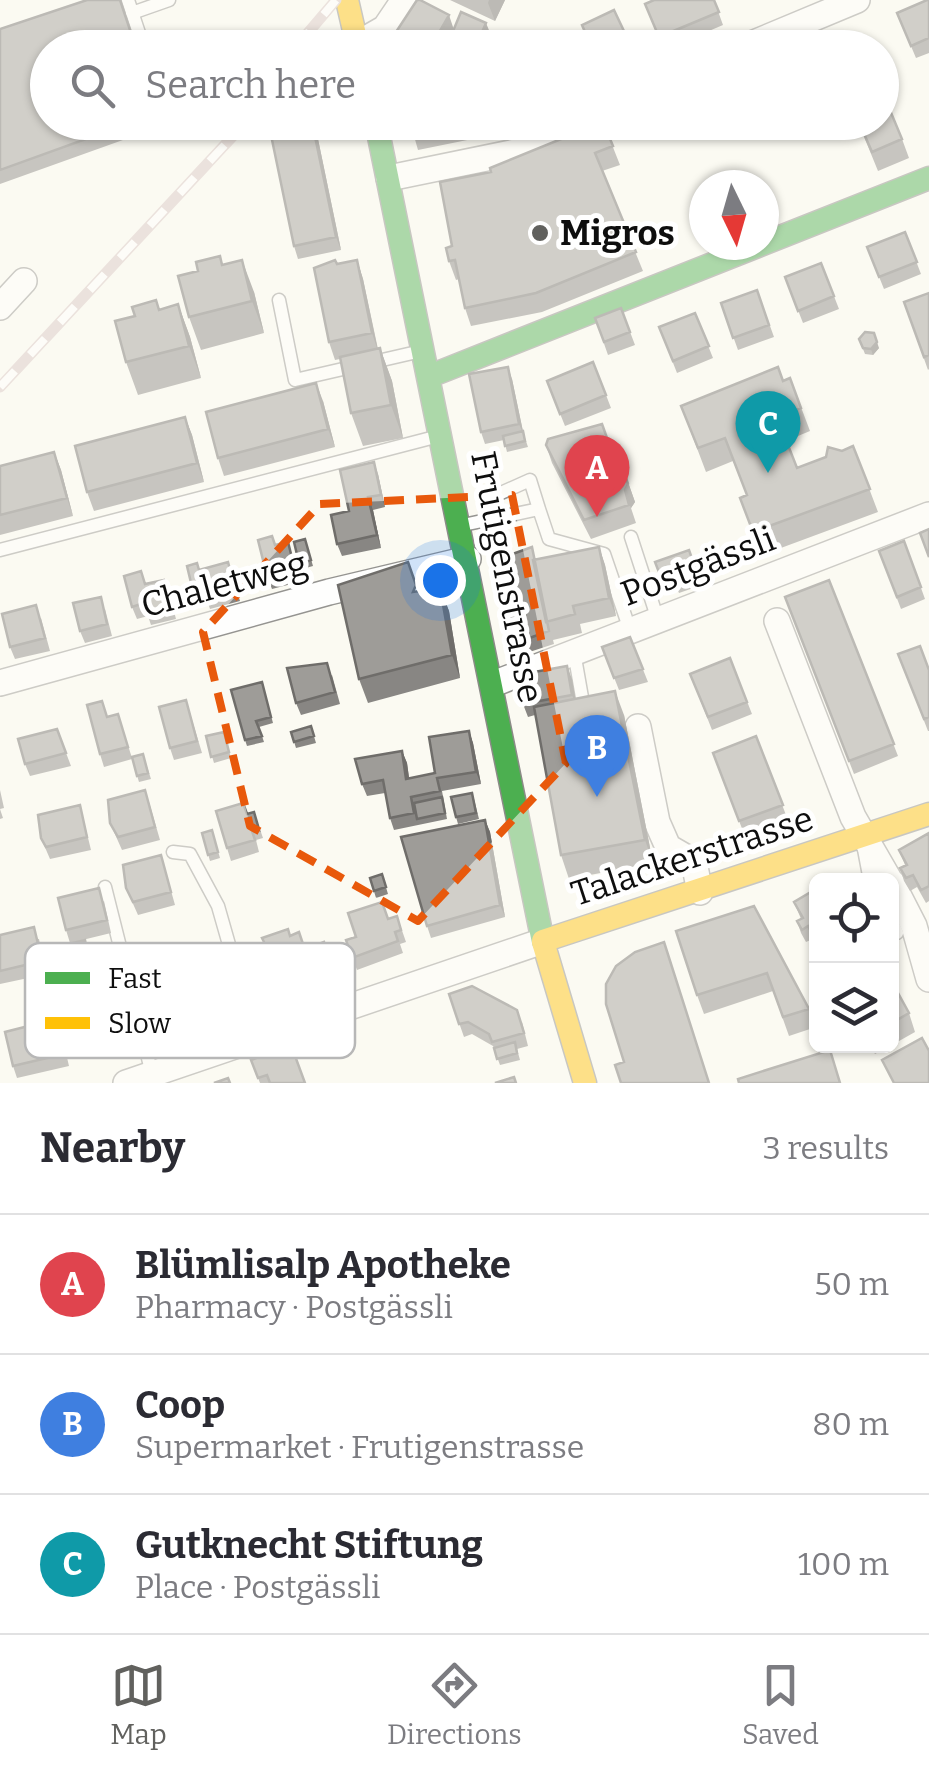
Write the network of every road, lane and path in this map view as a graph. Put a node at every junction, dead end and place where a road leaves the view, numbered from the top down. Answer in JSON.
{"nodes":[{"id":1,"x":169,"y":0,"type":"edge"},
{"id":2,"x":346,"y":0,"type":"edge"},
{"id":3,"x":404,"y":0,"type":"edge"},
{"id":4,"x":856,"y":0,"type":"edge"},
{"id":5,"x":130,"y":6,"type":"edge"},
{"id":6,"x":138,"y":30,"type":"edge"},
{"id":7,"x":354,"y":30,"type":"edge"},
{"id":8,"x":382,"y":30,"type":"edge"},
{"id":9,"x":785,"y":30,"type":"edge"},
{"id":10,"x":380,"y":140,"type":"edge"},
{"id":11,"x":551,"y":140,"type":"edge"},
{"id":12,"x":388,"y":178,"type":"junction"},
{"id":13,"x":929,"y":178,"type":"edge"},
{"id":14,"x":24,"y":281,"type":"dead end"},
{"id":15,"x":279,"y":300,"type":"dead end"},
{"id":16,"x":0,"y":308,"type":"edge"},
{"id":17,"x":425,"y":351,"type":"junction"},
{"id":18,"x":430,"y":376,"type":"junction"},
{"id":19,"x":442,"y":435,"type":"junction"},
{"id":20,"x":539,"y":509,"type":"junction"},
{"id":21,"x":929,"y":515,"type":"edge"},
{"id":22,"x":497,"y":517,"type":"junction"},
{"id":23,"x":461,"y":525,"type":"junction"},
{"id":24,"x":631,"y":537,"type":"dead end"},
{"id":25,"x":0,"y":550,"type":"edge"},
{"id":26,"x":468,"y":559,"type":"junction"},
{"id":27,"x":658,"y":620,"type":"junction"},
{"id":28,"x":777,"y":621,"type":"dead end"},
{"id":29,"x":630,"y":630,"type":"junction"},
{"id":30,"x":574,"y":652,"type":"junction"},
{"id":31,"x":0,"y":682,"type":"edge"},
{"id":32,"x":493,"y":684,"type":"junction"},
{"id":33,"x":583,"y":703,"type":"edge"},
{"id":34,"x":638,"y":727,"type":"dead end"},
{"id":35,"x":929,"y":814,"type":"edge"},
{"id":36,"x":862,"y":836,"type":"junction"},
{"id":37,"x":173,"y":852,"type":"dead end"},
{"id":38,"x":869,"y":873,"type":"edge"},
{"id":39,"x":885,"y":873,"type":"edge"},
{"id":40,"x":105,"y":888,"type":"dead end"},
{"id":41,"x":700,"y":892,"type":"junction"},
{"id":42,"x":899,"y":897,"type":"edge"},
{"id":43,"x":543,"y":941,"type":"junction"},
{"id":44,"x":119,"y":943,"type":"edge"},
{"id":45,"x":229,"y":943,"type":"edge"},
{"id":46,"x":929,"y":980,"type":"edge"},
{"id":47,"x":355,"y":1005,"type":"edge"},
{"id":48,"x":148,"y":1058,"type":"edge"},
{"id":49,"x":198,"y":1058,"type":"edge"},
{"id":50,"x":152,"y":1074,"type":"junction"},
{"id":51,"x":126,"y":1083,"type":"edge"},
{"id":52,"x":585,"y":1083,"type":"edge"}],
"edges":[{"from":1,"to":5,"type":"lane"},
{"from":2,"to":7,"type":"main road"},
{"from":3,"to":8,"type":"street"},
{"from":4,"to":9,"type":"street"},
{"from":5,"to":6,"type":"lane"},
{"from":10,"to":12,"type":"main road","name":"Frutigenstrasse"},
{"from":11,"to":12,"type":"street"},
{"from":12,"to":17,"type":"main road","name":"Frutigenstrasse"},
{"from":13,"to":18,"type":"main road"},
{"from":14,"to":16,"type":"street"},
{"from":15,"to":17,"type":"lane"},
{"from":17,"to":18,"type":"main road","name":"Frutigenstrasse"},
{"from":18,"to":19,"type":"main road","name":"Frutigenstrasse"},
{"from":19,"to":23,"type":"main road","name":"Frutigenstrasse"},
{"from":19,"to":25,"type":"lane","name":"Frutigenstrasse"},
{"from":20,"to":22,"type":"lane"},
{"from":20,"to":22,"type":"lane"},
{"from":20,"to":29,"type":"lane"},
{"from":21,"to":27,"type":"street","name":"Postgässli"},
{"from":22,"to":23,"type":"lane"},
{"from":23,"to":26,"type":"main road","name":"Frutigenstrasse"},
{"from":24,"to":27,"type":"lane"},
{"from":26,"to":31,"type":"street","name":"Chaletweg"},
{"from":26,"to":32,"type":"main road","name":"Frutigenstrasse"},
{"from":27,"to":29,"type":"street","name":"Postgässli"},
{"from":28,"to":36,"type":"street","name":"Talackerstrasse"},
{"from":29,"to":30,"type":"street","name":"Postgässli"},
{"from":30,"to":32,"type":"street","name":"Postgässli"},
{"from":30,"to":33,"type":"lane"},
{"from":32,"to":43,"type":"main road","name":"Frutigenstrasse"},
{"from":34,"to":41,"type":"street"},
{"from":35,"to":36,"type":"main road","name":"Talackerstrasse"},
{"from":36,"to":38,"type":"lane"},
{"from":36,"to":39,"type":"street"},
{"from":36,"to":41,"type":"main road","name":"Talackerstrasse"},
{"from":37,"to":45,"type":"lane"},
{"from":40,"to":44,"type":"lane"},
{"from":41,"to":43,"type":"main road","name":"Talackerstrasse"},
{"from":42,"to":46,"type":"street"},
{"from":43,"to":47,"type":"street"},
{"from":43,"to":52,"type":"main road","name":"Frutigenstrasse"},
{"from":48,"to":50,"type":"lane"},
{"from":49,"to":50,"type":"street"},
{"from":50,"to":51,"type":"street"}]}
